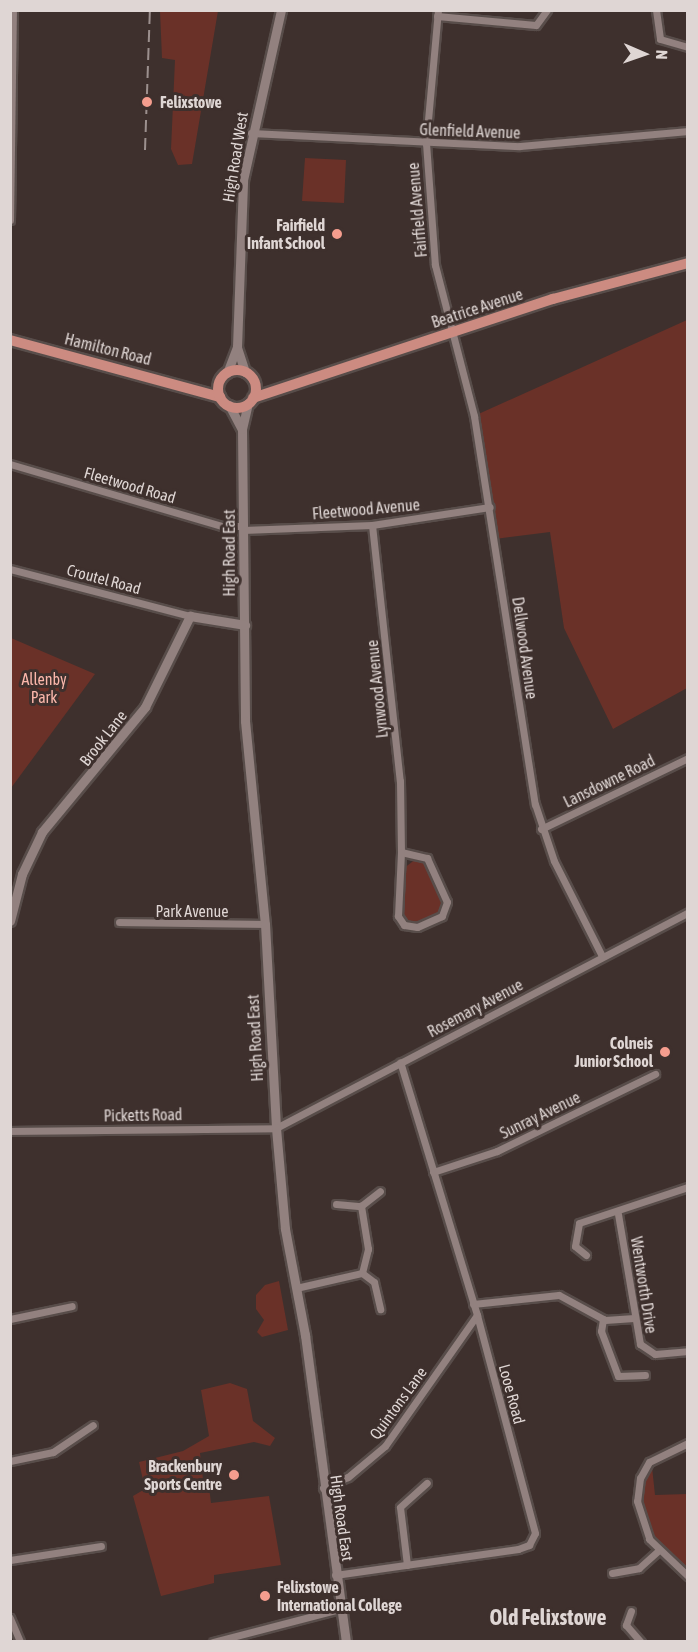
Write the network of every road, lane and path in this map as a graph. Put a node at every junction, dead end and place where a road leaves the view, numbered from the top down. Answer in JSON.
{"nodes":[{"id":1,"x":13,"y":10,"type":"edge"},
{"id":2,"x":281,"y":10,"type":"edge"},
{"id":3,"x":546,"y":10,"type":"edge"},
{"id":4,"x":656,"y":10,"type":"edge"},
{"id":5,"x":438,"y":13,"type":"edge"},
{"id":6,"x":687,"y":47,"type":"edge"},
{"id":7,"x":11,"y":74,"type":"edge"},
{"id":8,"x":687,"y":131,"type":"edge"},
{"id":9,"x":251,"y":133,"type":"junction"},
{"id":10,"x":426,"y":143,"type":"junction"},
{"id":11,"x":11,"y":153,"type":"edge"},
{"id":12,"x":10,"y":220,"type":"edge"},
{"id":13,"x":687,"y":262,"type":"edge"},
{"id":14,"x":454,"y":332,"type":"junction"},
{"id":15,"x":10,"y":340,"type":"edge"},
{"id":16,"x":237,"y":347,"type":"junction"},
{"id":17,"x":224,"y":376,"type":"junction"},
{"id":18,"x":249,"y":376,"type":"junction"},
{"id":19,"x":199,"y":387,"type":"junction"},
{"id":20,"x":276,"y":388,"type":"junction"},
{"id":21,"x":220,"y":397,"type":"junction"},
{"id":22,"x":251,"y":401,"type":"junction"},
{"id":23,"x":229,"y":405,"type":"junction"},
{"id":24,"x":242,"y":429,"type":"junction"},
{"id":25,"x":10,"y":464,"type":"edge"},
{"id":26,"x":489,"y":507,"type":"junction"},
{"id":27,"x":372,"y":525,"type":"junction"},
{"id":28,"x":243,"y":528,"type":"junction"},
{"id":29,"x":10,"y":568,"type":"edge"},
{"id":30,"x":190,"y":616,"type":"junction"},
{"id":31,"x":244,"y":625,"type":"junction"},
{"id":32,"x":687,"y":758,"type":"edge"},
{"id":33,"x":541,"y":829,"type":"junction"},
{"id":34,"x":401,"y":852,"type":"junction"},
{"id":35,"x":12,"y":907,"type":"edge"},
{"id":36,"x":687,"y":913,"type":"edge"},
{"id":37,"x":10,"y":921,"type":"edge"},
{"id":38,"x":119,"y":922,"type":"dead end"},
{"id":39,"x":266,"y":924,"type":"junction"},
{"id":40,"x":602,"y":956,"type":"junction"},
{"id":41,"x":400,"y":1062,"type":"junction"},
{"id":42,"x":656,"y":1074,"type":"dead end"},
{"id":43,"x":276,"y":1128,"type":"junction"},
{"id":44,"x":10,"y":1131,"type":"edge"},
{"id":45,"x":433,"y":1172,"type":"junction"},
{"id":46,"x":687,"y":1187,"type":"edge"},
{"id":47,"x":380,"y":1191,"type":"dead end"},
{"id":48,"x":336,"y":1204,"type":"dead end"},
{"id":49,"x":361,"y":1206,"type":"junction"},
{"id":50,"x":618,"y":1214,"type":"junction"},
{"id":51,"x":586,"y":1255,"type":"dead end"},
{"id":52,"x":362,"y":1273,"type":"junction"},
{"id":53,"x":296,"y":1288,"type":"junction"},
{"id":54,"x":473,"y":1304,"type":"junction"},
{"id":55,"x":72,"y":1306,"type":"dead end"},
{"id":56,"x":380,"y":1310,"type":"dead end"},
{"id":57,"x":477,"y":1315,"type":"junction"},
{"id":58,"x":634,"y":1318,"type":"junction"},
{"id":59,"x":10,"y":1319,"type":"edge"},
{"id":60,"x":603,"y":1319,"type":"junction"},
{"id":61,"x":687,"y":1351,"type":"edge"},
{"id":62,"x":645,"y":1375,"type":"dead end"},
{"id":63,"x":93,"y":1425,"type":"dead end"},
{"id":64,"x":687,"y":1443,"type":"edge"},
{"id":65,"x":10,"y":1461,"type":"edge"},
{"id":66,"x":427,"y":1483,"type":"dead end"},
{"id":67,"x":323,"y":1488,"type":"junction"},
{"id":68,"x":101,"y":1546,"type":"dead end"},
{"id":69,"x":658,"y":1551,"type":"junction"},
{"id":70,"x":10,"y":1560,"type":"edge"},
{"id":71,"x":407,"y":1565,"type":"junction"},
{"id":72,"x":612,"y":1573,"type":"dead end"},
{"id":73,"x":335,"y":1575,"type":"junction"},
{"id":74,"x":687,"y":1576,"type":"edge"},
{"id":75,"x":340,"y":1608,"type":"junction"},
{"id":76,"x":631,"y":1611,"type":"dead end"},
{"id":77,"x":10,"y":1618,"type":"edge"},
{"id":78,"x":20,"y":1641,"type":"edge"},
{"id":79,"x":213,"y":1641,"type":"edge"},
{"id":80,"x":346,"y":1641,"type":"edge"},
{"id":81,"x":641,"y":1641,"type":"edge"}],
"edges":[{"from":1,"to":7,"type":"street"},
{"from":2,"to":9,"type":"street","name":"High Road West"},
{"from":3,"to":5,"type":"street"},
{"from":4,"to":6,"type":"street"},
{"from":5,"to":10,"type":"street","name":"Fairfield Avenue"},
{"from":7,"to":11,"type":"street"},
{"from":8,"to":10,"type":"street","name":"Glenfield Avenue"},
{"from":9,"to":10,"type":"street","name":"Glenfield Avenue"},
{"from":9,"to":16,"type":"street","name":"High Road West"},
{"from":10,"to":14,"type":"street","name":"Fairfield Avenue"},
{"from":11,"to":12,"type":"street"},
{"from":13,"to":14,"type":"main road","name":"Beatrice Avenue"},
{"from":14,"to":20,"type":"main road","name":"Beatrice Avenue"},
{"from":14,"to":26,"type":"street","name":"Dellwood Avenue"},
{"from":15,"to":19,"type":"main road","name":"Hamilton Road"},
{"from":16,"to":17,"type":"street","name":"High Road West"},
{"from":16,"to":18,"type":"street","name":"High Road West"},
{"from":17,"to":18,"type":"main road"},
{"from":17,"to":19,"type":"main road"},
{"from":17,"to":21,"type":"main road"},
{"from":18,"to":20,"type":"main road"},
{"from":18,"to":22,"type":"main road"},
{"from":19,"to":21,"type":"main road","name":"Hamilton Road"},
{"from":20,"to":22,"type":"main road","name":"Beatrice Avenue"},
{"from":21,"to":23,"type":"main road","name":"Hamilton Road"},
{"from":22,"to":23,"type":"main road","name":"Beatrice Avenue"},
{"from":22,"to":24,"type":"street","name":"High Road East"},
{"from":23,"to":24,"type":"street","name":"High Road East"},
{"from":24,"to":28,"type":"street","name":"High Road East"},
{"from":25,"to":28,"type":"street","name":"Fleetwood Road"},
{"from":26,"to":27,"type":"street","name":"Fleetwood Avenue"},
{"from":26,"to":33,"type":"street","name":"Dellwood Avenue"},
{"from":27,"to":28,"type":"street","name":"Fleetwood Avenue"},
{"from":27,"to":34,"type":"street","name":"Lynwood Avenue"},
{"from":28,"to":31,"type":"street","name":"High Road East"},
{"from":29,"to":30,"type":"street","name":"Croutel Road"},
{"from":30,"to":31,"type":"street"},
{"from":30,"to":35,"type":"street","name":"Brook Lane"},
{"from":31,"to":39,"type":"street","name":"High Road East"},
{"from":32,"to":33,"type":"street","name":"Lansdowne Road"},
{"from":33,"to":40,"type":"street","name":"Dellwood Avenue"},
{"from":34,"to":34,"type":"street","name":"Lynwood Avenue"},
{"from":35,"to":37,"type":"street","name":"Brook Lane"},
{"from":36,"to":40,"type":"street","name":"Rosemary Avenue"},
{"from":38,"to":39,"type":"street","name":"Park Avenue"},
{"from":39,"to":43,"type":"street","name":"High Road East"},
{"from":40,"to":41,"type":"street","name":"Rosemary Avenue"},
{"from":41,"to":43,"type":"street","name":"Rosemary Avenue"},
{"from":41,"to":45,"type":"street","name":"Looe Road"},
{"from":42,"to":45,"type":"street","name":"Sunray Avenue"},
{"from":43,"to":44,"type":"street","name":"Picketts Road"},
{"from":43,"to":53,"type":"street","name":"High Road East"},
{"from":45,"to":54,"type":"street","name":"Looe Road"},
{"from":46,"to":50,"type":"street"},
{"from":47,"to":49,"type":"street"},
{"from":48,"to":49,"type":"street"},
{"from":49,"to":52,"type":"street"},
{"from":50,"to":51,"type":"street"},
{"from":50,"to":58,"type":"street","name":"Wentworth Drive"},
{"from":52,"to":53,"type":"street"},
{"from":52,"to":56,"type":"street"},
{"from":53,"to":67,"type":"street","name":"High Road East"},
{"from":54,"to":57,"type":"street","name":"Looe Road"},
{"from":54,"to":60,"type":"street"},
{"from":55,"to":59,"type":"street"},
{"from":57,"to":67,"type":"street","name":"Quintons Lane"},
{"from":57,"to":71,"type":"street","name":"Looe Road"},
{"from":58,"to":60,"type":"street"},
{"from":58,"to":61,"type":"street","name":"Wentworth Drive"},
{"from":60,"to":62,"type":"street"},
{"from":63,"to":65,"type":"street"},
{"from":64,"to":69,"type":"street"},
{"from":66,"to":71,"type":"street"},
{"from":67,"to":73,"type":"street","name":"High Road East"},
{"from":68,"to":70,"type":"street"},
{"from":69,"to":72,"type":"street"},
{"from":69,"to":74,"type":"street"},
{"from":71,"to":73,"type":"street","name":"Looe Road"},
{"from":73,"to":75,"type":"street","name":"High Road East"},
{"from":75,"to":79,"type":"street"},
{"from":75,"to":80,"type":"street","name":"High Road East"},
{"from":76,"to":81,"type":"street"},
{"from":77,"to":78,"type":"street"}]}
